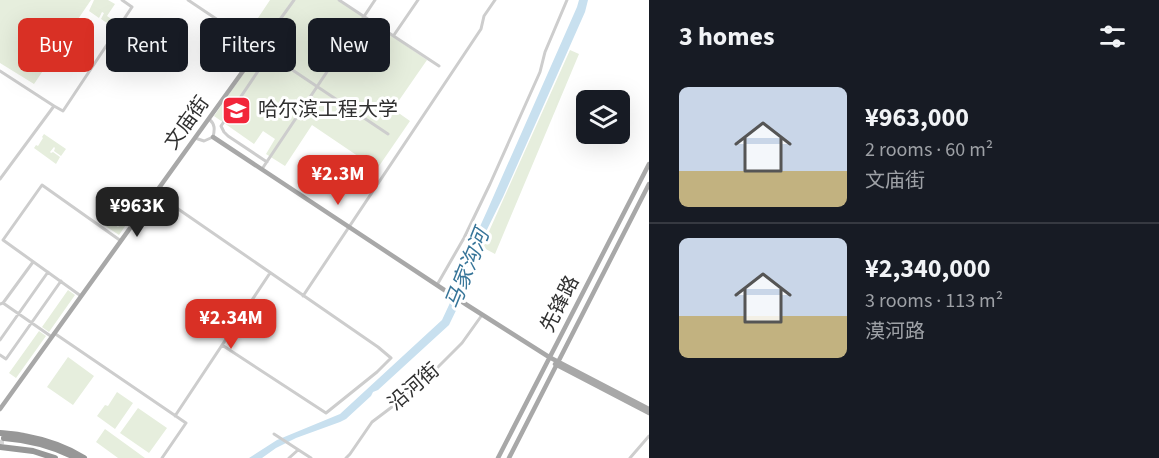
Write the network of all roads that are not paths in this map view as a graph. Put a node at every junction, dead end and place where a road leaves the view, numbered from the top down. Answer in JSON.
{"nodes":[{"id":1,"x":121,"y":0,"type":"edge"},
{"id":2,"x":188,"y":0,"type":"edge"},
{"id":3,"x":294,"y":0,"type":"edge"},
{"id":4,"x":339,"y":0,"type":"edge"},
{"id":5,"x":375,"y":0,"type":"edge"},
{"id":6,"x":418,"y":0,"type":"edge"},
{"id":7,"x":495,"y":0,"type":"edge"},
{"id":8,"x":567,"y":0,"type":"edge"},
{"id":9,"x":364,"y":16,"type":"junction"},
{"id":10,"x":215,"y":18,"type":"edge"},
{"id":11,"x":281,"y":18,"type":"edge"},
{"id":12,"x":394,"y":35,"type":"junction"},
{"id":13,"x":439,"y":66,"type":"dead end"},
{"id":14,"x":0,"y":71,"type":"edge"},
{"id":15,"x":242,"y":72,"type":"edge"},
{"id":16,"x":258,"y":72,"type":"edge"},
{"id":17,"x":294,"y":72,"type":"edge"},
{"id":18,"x":317,"y":87,"type":"junction"},
{"id":19,"x":54,"y":106,"type":"junction"},
{"id":20,"x":209,"y":119,"type":"junction"},
{"id":21,"x":388,"y":134,"type":"dead end"},
{"id":22,"x":213,"y":137,"type":"junction"},
{"id":23,"x":195,"y":138,"type":"junction"},
{"id":24,"x":267,"y":162,"type":"junction"},
{"id":25,"x":649,"y":164,"type":"edge"},
{"id":26,"x":262,"y":169,"type":"junction"},
{"id":27,"x":0,"y":179,"type":"edge"},
{"id":28,"x":649,"y":184,"type":"edge"},
{"id":29,"x":155,"y":193,"type":"junction"},
{"id":30,"x":349,"y":227,"type":"junction"},
{"id":31,"x":121,"y":241,"type":"junction"},
{"id":32,"x":33,"y":262,"type":"junction"},
{"id":33,"x":48,"y":272,"type":"junction"},
{"id":34,"x":270,"y":273,"type":"junction"},
{"id":35,"x":61,"y":282,"type":"junction"},
{"id":36,"x":437,"y":285,"type":"junction"},
{"id":37,"x":81,"y":296,"type":"junction"},
{"id":38,"x":303,"y":296,"type":"junction"},
{"id":39,"x":1,"y":304,"type":"edge"},
{"id":40,"x":18,"y":314,"type":"junction"},
{"id":41,"x":482,"y":315,"type":"junction"},
{"id":42,"x":31,"y":323,"type":"junction"},
{"id":43,"x":53,"y":335,"type":"junction"},
{"id":44,"x":0,"y":340,"type":"edge"},
{"id":45,"x":222,"y":345,"type":"junction"},
{"id":46,"x":0,"y":355,"type":"edge"},
{"id":47,"x":549,"y":357,"type":"junction"},
{"id":48,"x":557,"y":364,"type":"junction"},
{"id":49,"x":0,"y":409,"type":"edge"},
{"id":50,"x":649,"y":411,"type":"edge"},
{"id":51,"x":175,"y":416,"type":"junction"},
{"id":52,"x":276,"y":435,"type":"dead end"},
{"id":53,"x":649,"y":436,"type":"edge"},
{"id":54,"x":2,"y":440,"type":"edge"},
{"id":55,"x":298,"y":450,"type":"junction"},
{"id":56,"x":56,"y":458,"type":"edge"},
{"id":57,"x":68,"y":458,"type":"edge"},
{"id":58,"x":82,"y":458,"type":"edge"},
{"id":59,"x":162,"y":458,"type":"edge"},
{"id":60,"x":289,"y":458,"type":"edge"},
{"id":61,"x":311,"y":458,"type":"edge"},
{"id":62,"x":346,"y":458,"type":"edge"},
{"id":63,"x":498,"y":458,"type":"edge"},
{"id":64,"x":509,"y":458,"type":"edge"},
{"id":65,"x":630,"y":458,"type":"edge"}],
"edges":[{"from":1,"to":19,"type":"street"},
{"from":2,"to":10,"type":"street"},
{"from":3,"to":11,"type":"street","name":"文庙街"},
{"from":4,"to":9,"type":"street"},
{"from":5,"to":9,"type":"street"},
{"from":6,"to":12,"type":"street"},
{"from":7,"to":30,"type":"street"},
{"from":8,"to":36,"type":"street"},
{"from":9,"to":12,"type":"street"},
{"from":9,"to":18,"type":"street"},
{"from":12,"to":13,"type":"street"},
{"from":14,"to":19,"type":"street"},
{"from":15,"to":20,"type":"main road","name":"文庙街"},
{"from":16,"to":24,"type":"street"},
{"from":17,"to":18,"type":"street"},
{"from":18,"to":21,"type":"street"},
{"from":18,"to":24,"type":"street"},
{"from":19,"to":27,"type":"street"},
{"from":20,"to":22,"type":"street"},
{"from":20,"to":23,"type":"main road","name":"文庙街"},
{"from":22,"to":23,"type":"street"},
{"from":22,"to":26,"type":"main road"},
{"from":23,"to":29,"type":"main road","name":"文庙街"},
{"from":24,"to":26,"type":"street"},
{"from":25,"to":47,"type":"main road","name":"先锋路"},
{"from":26,"to":30,"type":"main road"},
{"from":28,"to":48,"type":"main road","name":"先锋路"},
{"from":29,"to":31,"type":"main road","name":"文庙街"},
{"from":29,"to":34,"type":"street"},
{"from":30,"to":36,"type":"main road"},
{"from":30,"to":38,"type":"street"},
{"from":31,"to":32,"type":"street"},
{"from":31,"to":37,"type":"main road","name":"文庙街"},
{"from":32,"to":33,"type":"street"},
{"from":32,"to":39,"type":"street"},
{"from":33,"to":35,"type":"street"},
{"from":33,"to":40,"type":"street"},
{"from":34,"to":38,"type":"street"},
{"from":34,"to":45,"type":"street"},
{"from":35,"to":37,"type":"street"},
{"from":35,"to":42,"type":"street"},
{"from":36,"to":41,"type":"main road"},
{"from":37,"to":43,"type":"main road","name":"文庙街"},
{"from":38,"to":45,"type":"street"},
{"from":39,"to":40,"type":"street"},
{"from":40,"to":42,"type":"street"},
{"from":40,"to":44,"type":"street"},
{"from":41,"to":47,"type":"main road"},
{"from":41,"to":62,"type":"street","name":"沿河街"},
{"from":42,"to":43,"type":"street"},
{"from":42,"to":46,"type":"street"},
{"from":43,"to":49,"type":"main road","name":"文庙街"},
{"from":43,"to":51,"type":"street"},
{"from":45,"to":51,"type":"street"},
{"from":47,"to":48,"type":"main road"},
{"from":47,"to":63,"type":"main road","name":"先锋路"},
{"from":48,"to":50,"type":"main road"},
{"from":48,"to":64,"type":"main road","name":"先锋路"},
{"from":51,"to":59,"type":"street"},
{"from":52,"to":55,"type":"street"},
{"from":53,"to":65,"type":"street"},
{"from":54,"to":56,"type":"highway"},
{"from":54,"to":57,"type":"highway"},
{"from":54,"to":58,"type":"highway"},
{"from":55,"to":60,"type":"street"},
{"from":55,"to":61,"type":"street"}]}
